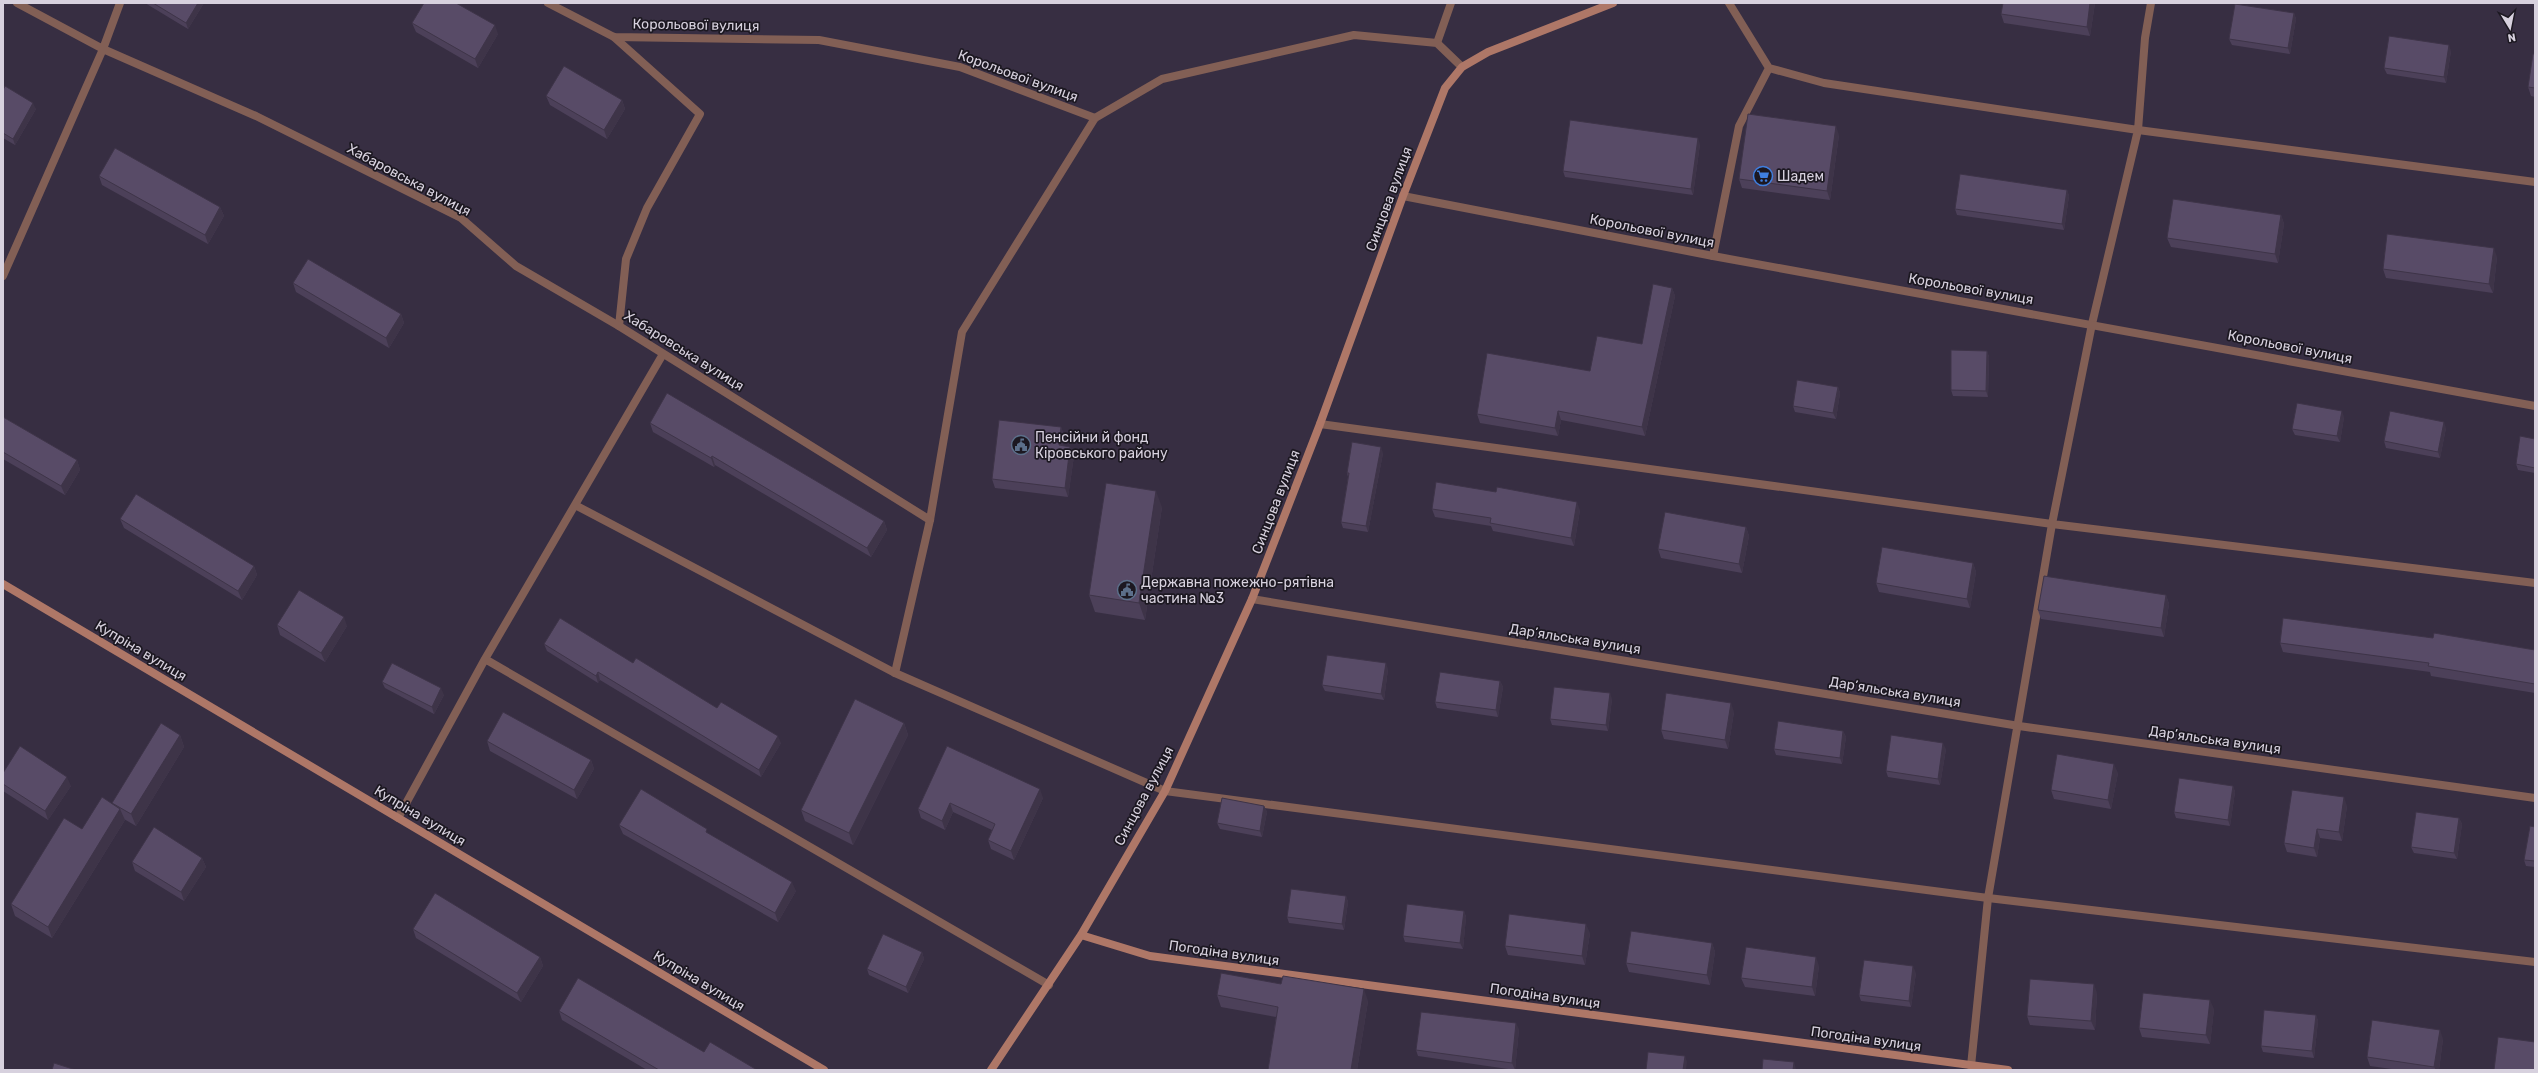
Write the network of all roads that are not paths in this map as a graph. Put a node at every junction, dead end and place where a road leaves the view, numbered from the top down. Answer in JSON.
{"nodes":[{"id":1,"x":17,"y":3,"type":"edge"},
{"id":2,"x":120,"y":3,"type":"edge"},
{"id":3,"x":548,"y":3,"type":"edge"},
{"id":4,"x":1451,"y":3,"type":"edge"},
{"id":5,"x":1613,"y":3,"type":"edge"},
{"id":6,"x":1729,"y":3,"type":"edge"},
{"id":7,"x":2151,"y":3,"type":"edge"},
{"id":8,"x":614,"y":37,"type":"junction"},
{"id":9,"x":1437,"y":43,"type":"junction"},
{"id":10,"x":104,"y":49,"type":"junction"},
{"id":11,"x":1462,"y":66,"type":"junction"},
{"id":12,"x":1770,"y":68,"type":"junction"},
{"id":13,"x":1096,"y":118,"type":"junction"},
{"id":14,"x":2138,"y":130,"type":"junction"},
{"id":15,"x":2535,"y":182,"type":"edge"},
{"id":16,"x":1403,"y":196,"type":"junction"},
{"id":17,"x":1713,"y":256,"type":"junction"},
{"id":18,"x":3,"y":276,"type":"edge"},
{"id":19,"x":2092,"y":324,"type":"junction"},
{"id":20,"x":619,"y":326,"type":"junction"},
{"id":21,"x":663,"y":354,"type":"junction"},
{"id":22,"x":2535,"y":406,"type":"edge"},
{"id":23,"x":1320,"y":424,"type":"junction"},
{"id":24,"x":575,"y":505,"type":"junction"},
{"id":25,"x":930,"y":520,"type":"junction"},
{"id":26,"x":2052,"y":524,"type":"junction"},
{"id":27,"x":3,"y":584,"type":"edge"},
{"id":28,"x":2535,"y":584,"type":"edge"},
{"id":29,"x":1252,"y":599,"type":"junction"},
{"id":30,"x":485,"y":659,"type":"junction"},
{"id":31,"x":896,"y":673,"type":"junction"},
{"id":32,"x":2019,"y":726,"type":"junction"},
{"id":33,"x":1165,"y":791,"type":"junction"},
{"id":34,"x":2535,"y":798,"type":"edge"},
{"id":35,"x":398,"y":818,"type":"junction"},
{"id":36,"x":1988,"y":898,"type":"junction"},
{"id":37,"x":1081,"y":935,"type":"junction"},
{"id":38,"x":2535,"y":962,"type":"edge"},
{"id":39,"x":1049,"y":985,"type":"junction"},
{"id":40,"x":1972,"y":1066,"type":"junction"},
{"id":41,"x":824,"y":1070,"type":"edge"},
{"id":42,"x":991,"y":1070,"type":"edge"},
{"id":43,"x":2008,"y":1070,"type":"edge"}],
"edges":[{"from":1,"to":10,"type":"street","name":"Хабаровська вулиця"},
{"from":2,"to":10,"type":"street"},
{"from":3,"to":8,"type":"street","name":"Корольової вулиця"},
{"from":4,"to":9,"type":"street"},
{"from":5,"to":11,"type":"street","name":"Синцова вулиця"},
{"from":6,"to":12,"type":"street"},
{"from":7,"to":14,"type":"street"},
{"from":8,"to":13,"type":"street","name":"Корольової вулиця"},
{"from":8,"to":20,"type":"street"},
{"from":9,"to":11,"type":"street"},
{"from":9,"to":13,"type":"street"},
{"from":10,"to":18,"type":"street"},
{"from":10,"to":20,"type":"street","name":"Хабаровська вулиця"},
{"from":11,"to":16,"type":"street","name":"Синцова вулиця"},
{"from":12,"to":14,"type":"street"},
{"from":12,"to":17,"type":"street"},
{"from":13,"to":25,"type":"street"},
{"from":14,"to":15,"type":"street"},
{"from":14,"to":19,"type":"street"},
{"from":16,"to":17,"type":"street","name":"Корольової вулиця"},
{"from":16,"to":23,"type":"street","name":"Синцова вулиця"},
{"from":17,"to":19,"type":"street","name":"Корольової вулиця"},
{"from":19,"to":22,"type":"street","name":"Корольової вулиця"},
{"from":19,"to":26,"type":"street"},
{"from":20,"to":21,"type":"street","name":"Хабаровська вулиця"},
{"from":21,"to":24,"type":"street"},
{"from":21,"to":25,"type":"street","name":"Хабаровська вулиця"},
{"from":23,"to":26,"type":"street"},
{"from":23,"to":29,"type":"street","name":"Синцова вулиця"},
{"from":24,"to":30,"type":"street"},
{"from":24,"to":31,"type":"street"},
{"from":25,"to":31,"type":"street"},
{"from":26,"to":28,"type":"street"},
{"from":26,"to":32,"type":"street"},
{"from":27,"to":35,"type":"street","name":"Купріна вулиця"},
{"from":29,"to":32,"type":"street","name":"Дар’яльська вулиця"},
{"from":29,"to":33,"type":"street","name":"Синцова вулиця"},
{"from":30,"to":35,"type":"street"},
{"from":30,"to":39,"type":"street"},
{"from":31,"to":33,"type":"street"},
{"from":32,"to":34,"type":"street","name":"Дар’яльська вулиця"},
{"from":32,"to":36,"type":"street"},
{"from":33,"to":36,"type":"street"},
{"from":33,"to":37,"type":"street","name":"Синцова вулиця"},
{"from":35,"to":41,"type":"street","name":"Купріна вулиця"},
{"from":36,"to":38,"type":"street"},
{"from":36,"to":40,"type":"street"},
{"from":37,"to":39,"type":"street","name":"Синцова вулиця"},
{"from":37,"to":40,"type":"street","name":"Погодіна вулиця"},
{"from":39,"to":42,"type":"street","name":"Синцова вулиця"},
{"from":40,"to":43,"type":"street","name":"Погодіна вулиця"}]}
